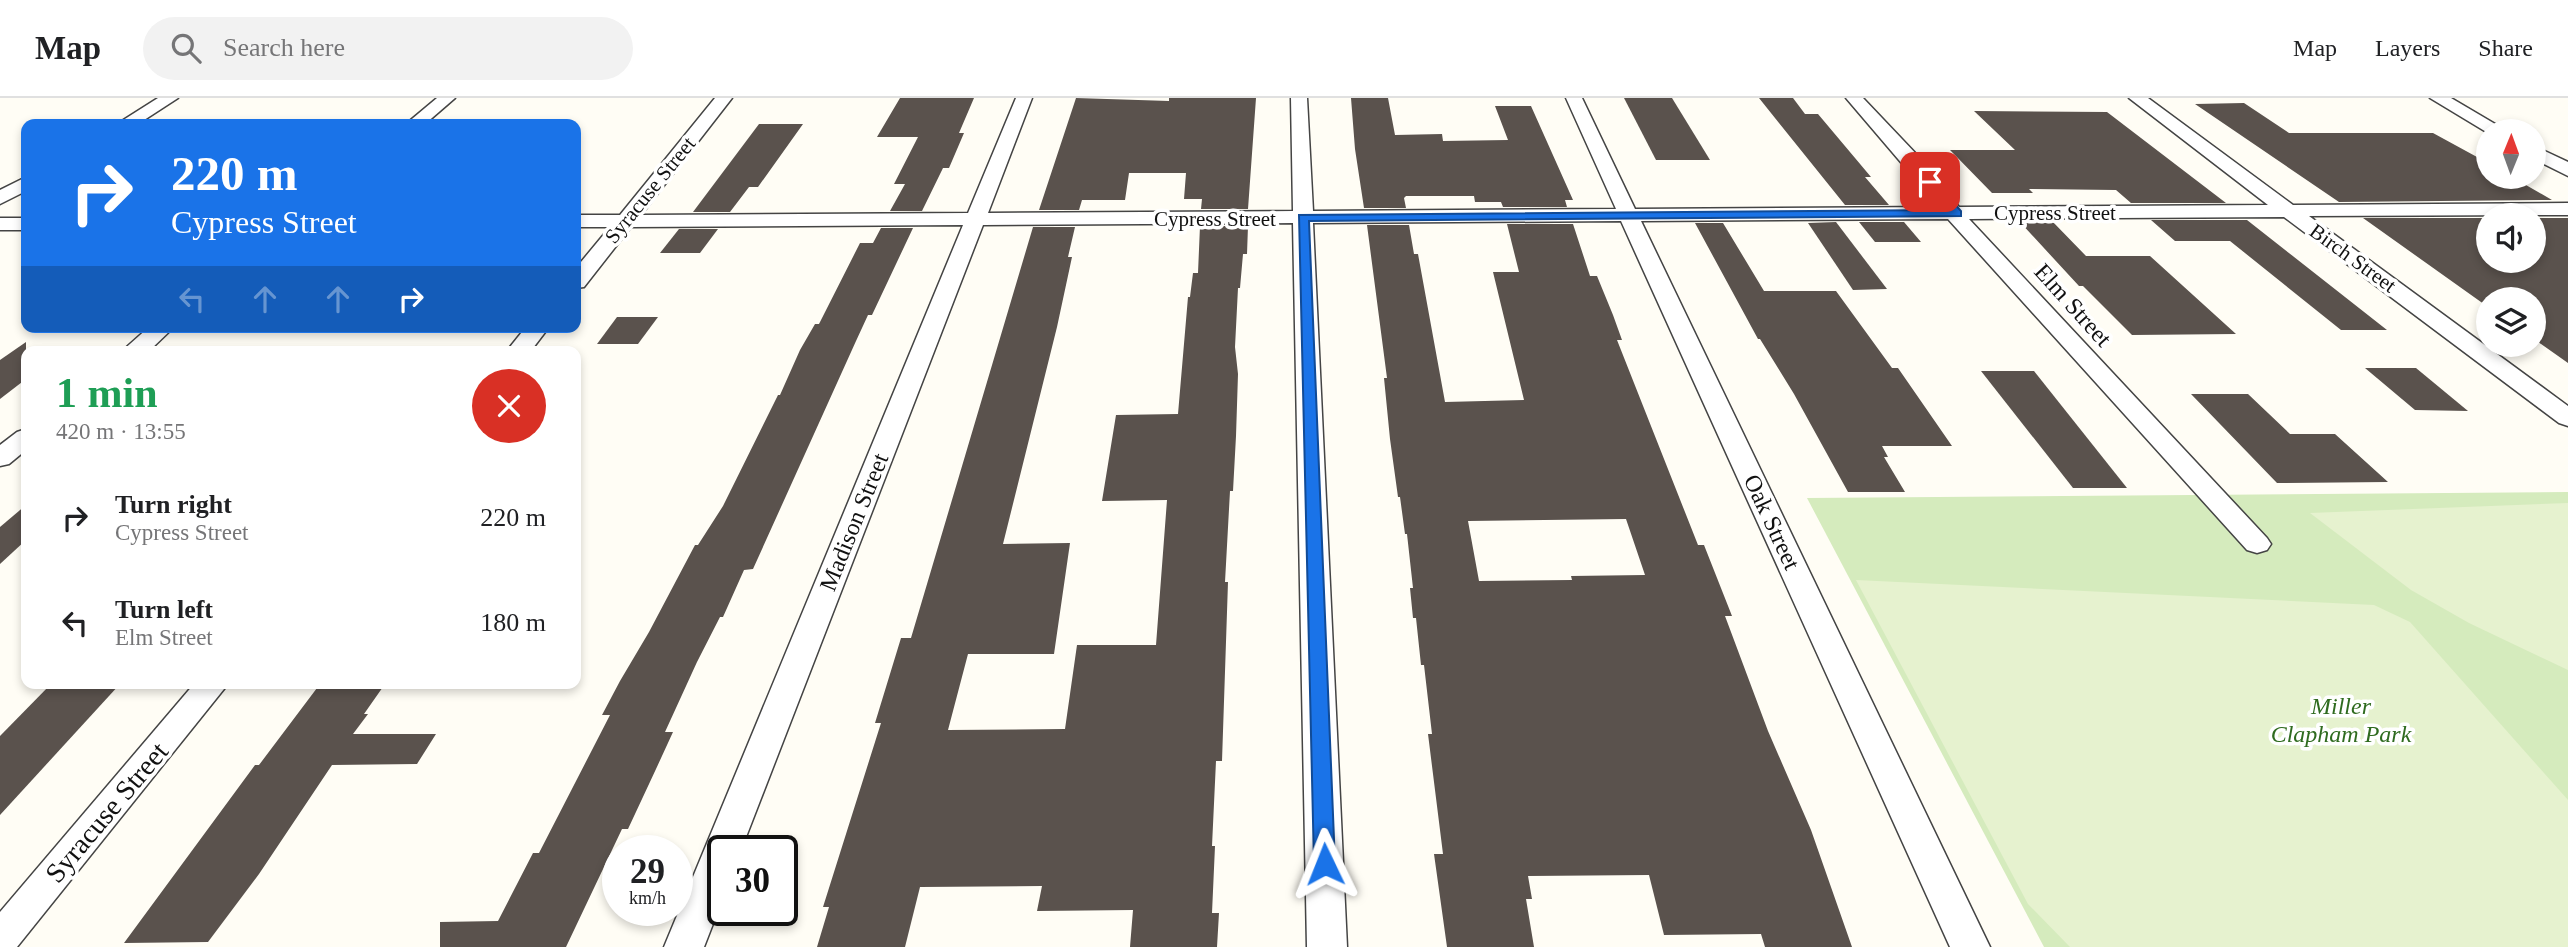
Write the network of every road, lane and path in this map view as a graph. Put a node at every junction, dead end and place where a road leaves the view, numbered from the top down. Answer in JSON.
{"nodes":[{"id":1,"x":170,"y":98,"type":"edge"},
{"id":2,"x":447,"y":98,"type":"edge"},
{"id":3,"x":724,"y":98,"type":"edge"},
{"id":4,"x":1024,"y":98,"type":"edge"},
{"id":5,"x":1299,"y":98,"type":"edge"},
{"id":6,"x":1574,"y":98,"type":"edge"},
{"id":7,"x":1854,"y":98,"type":"edge"},
{"id":8,"x":2137,"y":98,"type":"edge"},
{"id":9,"x":2438,"y":98,"type":"edge"},
{"id":10,"x":134,"y":119,"type":"edge"},
{"id":11,"x":421,"y":119,"type":"edge"},
{"id":12,"x":2476,"y":119,"type":"edge"},
{"id":13,"x":2546,"y":158,"type":"edge"},
{"id":14,"x":2568,"y":170,"type":"edge"},
{"id":15,"x":21,"y":186,"type":"edge"},
{"id":16,"x":0,"y":198,"type":"edge"},
{"id":17,"x":2568,"y":209,"type":"edge"},
{"id":18,"x":2289,"y":211,"type":"junction"},
{"id":19,"x":1957,"y":214,"type":"junction"},
{"id":20,"x":1629,"y":216,"type":"junction"},
{"id":21,"x":1303,"y":218,"type":"junction"},
{"id":22,"x":974,"y":220,"type":"junction"},
{"id":23,"x":581,"y":221,"type":"edge"},
{"id":24,"x":626,"y":221,"type":"junction"},
{"id":25,"x":0,"y":224,"type":"edge"},
{"id":26,"x":21,"y":224,"type":"edge"},
{"id":27,"x":581,"y":276,"type":"edge"},
{"id":28,"x":156,"y":333,"type":"edge"},
{"id":29,"x":140,"y":346,"type":"edge"},
{"id":30,"x":2568,"y":418,"type":"edge"},
{"id":31,"x":21,"y":441,"type":"edge"},
{"id":32,"x":0,"y":457,"type":"edge"},
{"id":33,"x":2257,"y":544,"type":"dead end"},
{"id":34,"x":208,"y":689,"type":"edge"},
{"id":35,"x":0,"y":940,"type":"edge"},
{"id":36,"x":684,"y":947,"type":"edge"},
{"id":37,"x":1327,"y":947,"type":"edge"},
{"id":38,"x":1970,"y":947,"type":"edge"}],
"edges":[{"from":1,"to":10,"type":"street"},
{"from":2,"to":11,"type":"street"},
{"from":3,"to":24,"type":"street","name":"Syracuse Street"},
{"from":4,"to":22,"type":"street","name":"Madison Street"},
{"from":5,"to":21,"type":"street"},
{"from":6,"to":20,"type":"street","name":"Oak Street"},
{"from":7,"to":19,"type":"street","name":"Elm Street"},
{"from":8,"to":18,"type":"street","name":"Birch Street"},
{"from":9,"to":12,"type":"street"},
{"from":13,"to":14,"type":"street"},
{"from":15,"to":16,"type":"street"},
{"from":17,"to":18,"type":"street","name":"Cypress Street"},
{"from":18,"to":19,"type":"street","name":"Cypress Street"},
{"from":18,"to":30,"type":"street","name":"Birch Street"},
{"from":19,"to":20,"type":"street","name":"Cypress Street"},
{"from":19,"to":33,"type":"street","name":"Elm Street"},
{"from":20,"to":21,"type":"street","name":"Cypress Street"},
{"from":20,"to":38,"type":"street","name":"Oak Street"},
{"from":21,"to":22,"type":"street","name":"Cypress Street"},
{"from":21,"to":37,"type":"street"},
{"from":22,"to":24,"type":"street","name":"Cypress Street"},
{"from":22,"to":36,"type":"street","name":"Madison Street"},
{"from":23,"to":24,"type":"street","name":"Cypress Street"},
{"from":24,"to":27,"type":"street","name":"Syracuse Street"},
{"from":25,"to":26,"type":"street"},
{"from":28,"to":29,"type":"street"},
{"from":31,"to":32,"type":"street"},
{"from":34,"to":35,"type":"street","name":"Syracuse Street"}]}
